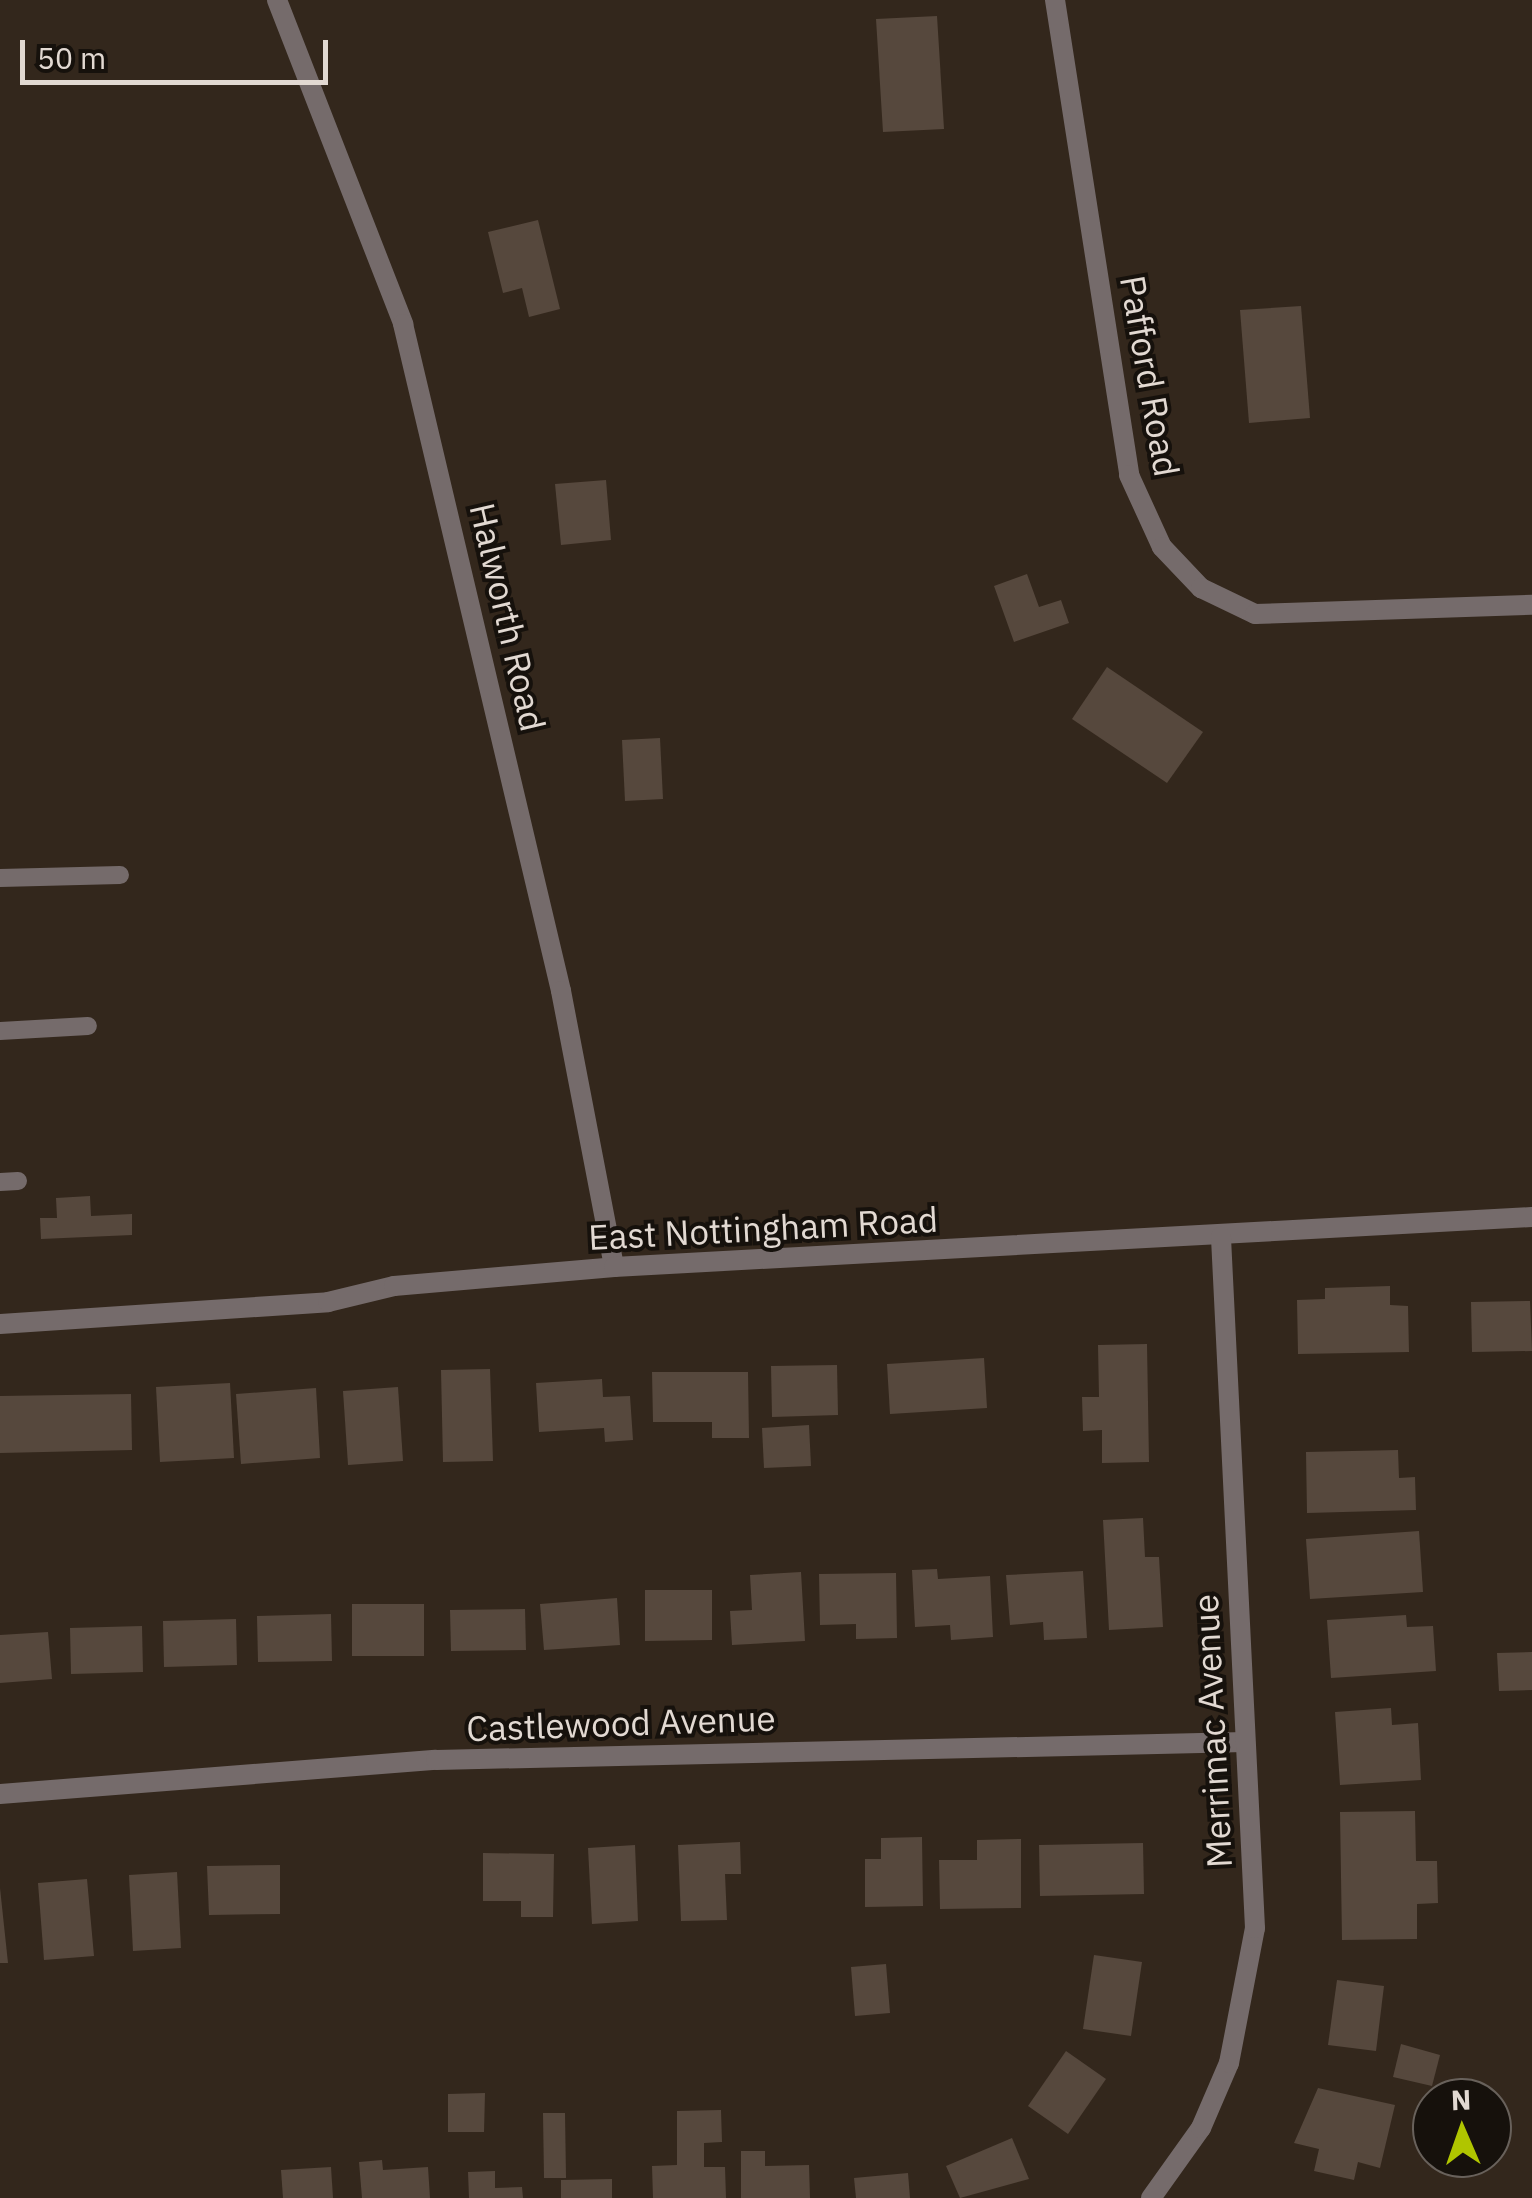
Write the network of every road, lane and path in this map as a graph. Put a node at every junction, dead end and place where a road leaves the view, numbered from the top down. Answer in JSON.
{"nodes":[{"id":1,"x":276,"y":0,"type":"edge"},
{"id":2,"x":1055,"y":0,"type":"edge"},
{"id":3,"x":1532,"y":605,"type":"edge"},
{"id":4,"x":120,"y":875,"type":"dead end"},
{"id":5,"x":0,"y":878,"type":"edge"},
{"id":6,"x":88,"y":1026,"type":"dead end"},
{"id":7,"x":0,"y":1030,"type":"edge"},
{"id":8,"x":1532,"y":1217,"type":"edge"},
{"id":9,"x":1222,"y":1236,"type":"junction"},
{"id":10,"x":614,"y":1267,"type":"junction"},
{"id":11,"x":0,"y":1324,"type":"edge"},
{"id":12,"x":1245,"y":1742,"type":"junction"},
{"id":13,"x":0,"y":1794,"type":"edge"},
{"id":14,"x":1152,"y":2198,"type":"edge"}],
"edges":[{"from":1,"to":10,"type":"street","name":"Halworth Road"},
{"from":2,"to":3,"type":"street","name":"Pafford Road"},
{"from":4,"to":5,"type":"lane"},
{"from":6,"to":7,"type":"lane"},
{"from":8,"to":9,"type":"street","name":"East Nottingham Road"},
{"from":9,"to":10,"type":"street","name":"East Nottingham Road"},
{"from":9,"to":12,"type":"street","name":"Merrimac Avenue"},
{"from":10,"to":11,"type":"street","name":"East Nottingham Road"},
{"from":12,"to":13,"type":"street","name":"Castlewood Avenue"},
{"from":12,"to":14,"type":"street","name":"Merrimac Avenue"}]}
